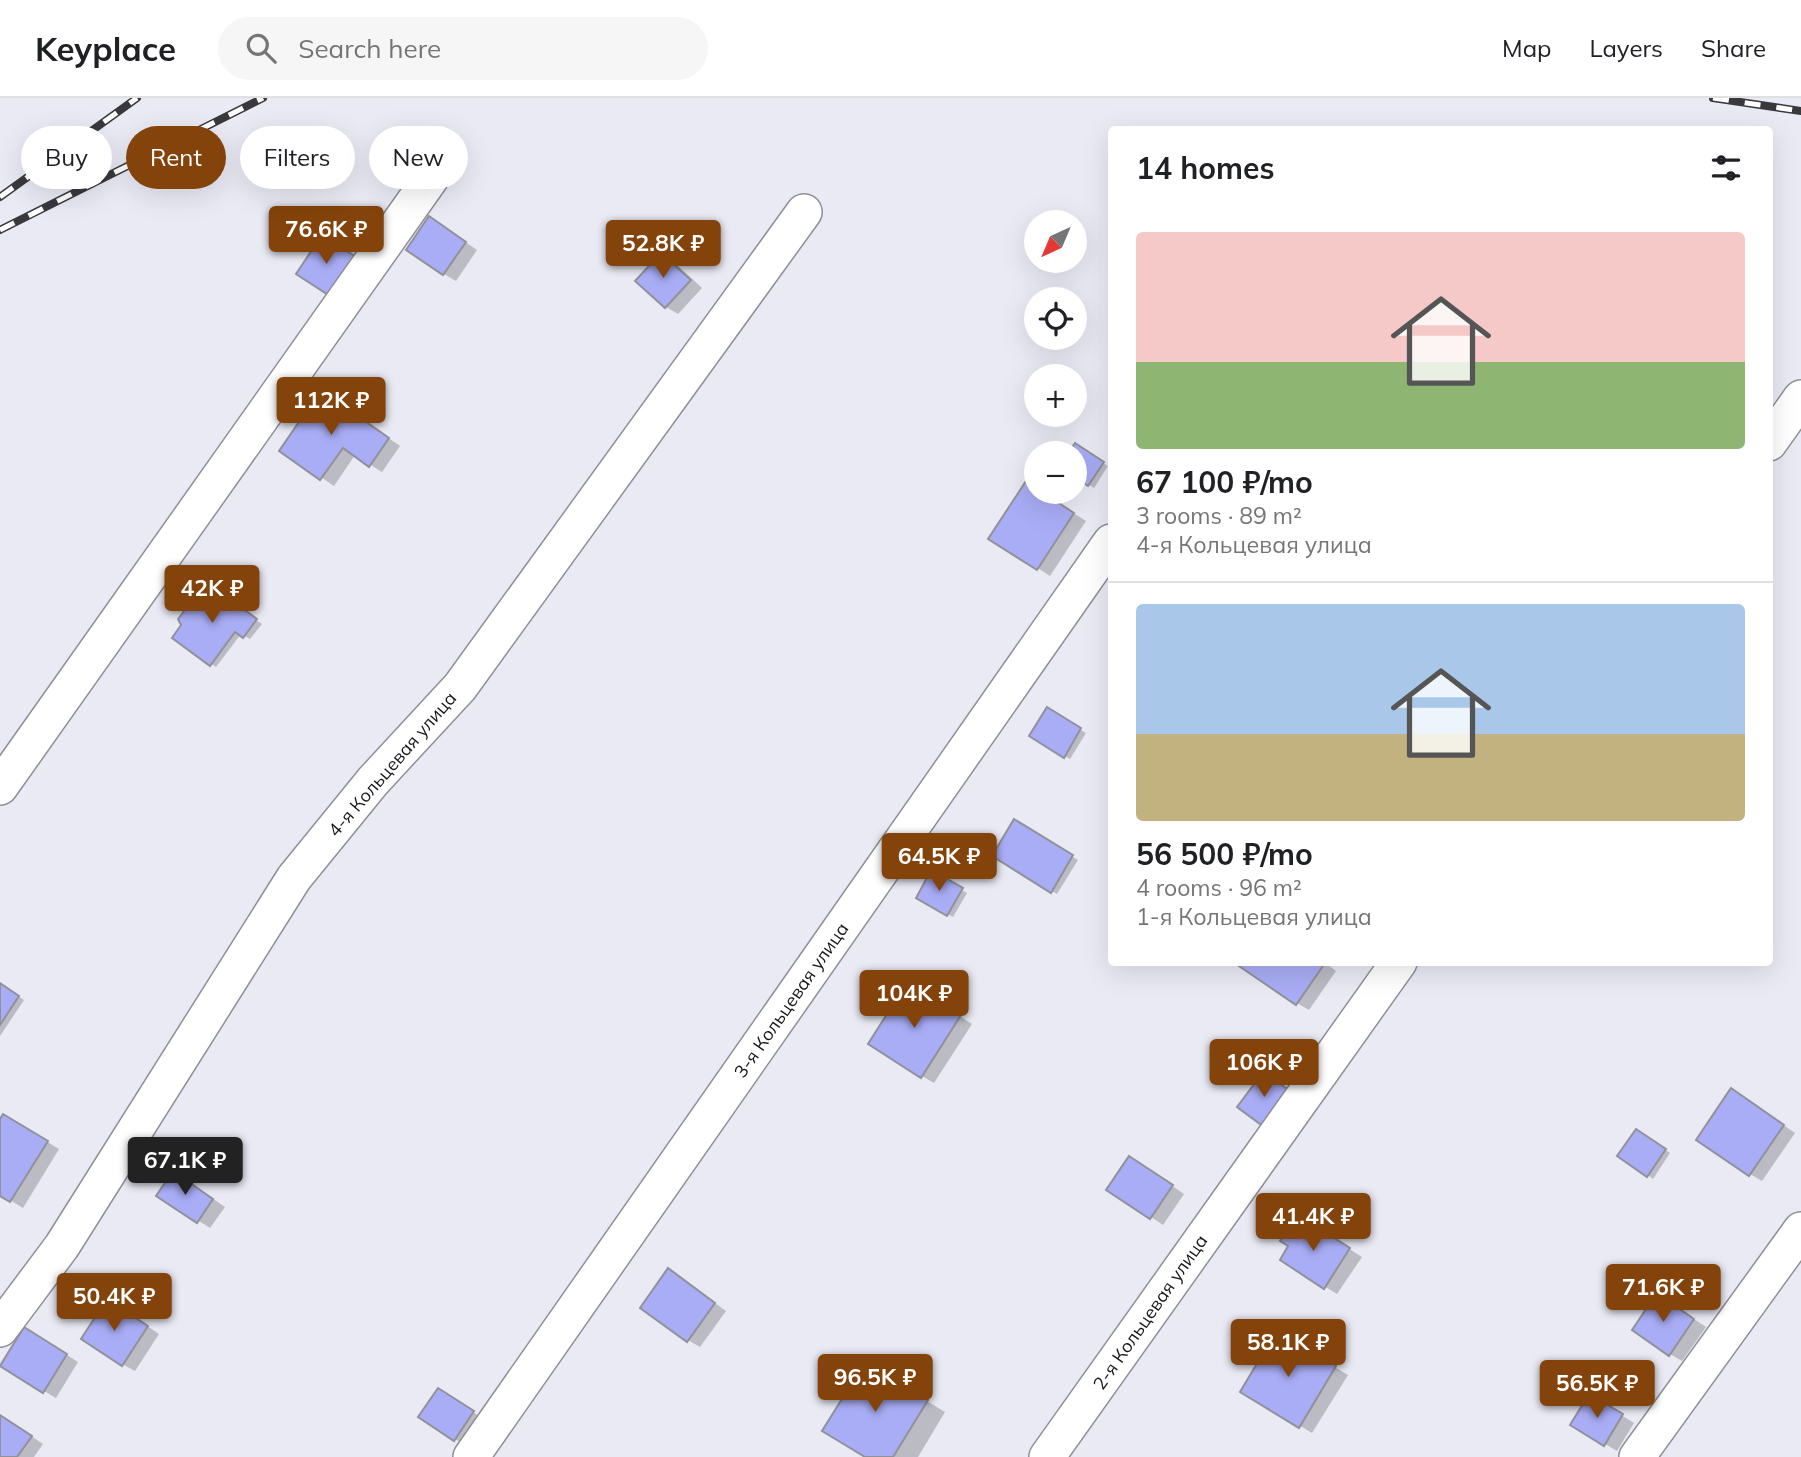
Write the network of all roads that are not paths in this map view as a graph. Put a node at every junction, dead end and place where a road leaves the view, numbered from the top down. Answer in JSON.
{"nodes":[{"id":1,"x":424,"y":189,"type":"edge"},
{"id":2,"x":804,"y":212,"type":"dead end"},
{"id":3,"x":1801,"y":398,"type":"edge"},
{"id":4,"x":1773,"y":437,"type":"edge"},
{"id":5,"x":1108,"y":546,"type":"edge"},
{"id":6,"x":0,"y":787,"type":"edge"},
{"id":7,"x":1396,"y":966,"type":"edge"},
{"id":8,"x":1801,"y":1230,"type":"edge"},
{"id":9,"x":0,"y":1329,"type":"edge"},
{"id":10,"x":471,"y":1457,"type":"edge"},
{"id":11,"x":1046,"y":1457,"type":"edge"},
{"id":12,"x":1637,"y":1457,"type":"edge"}],
"edges":[{"from":1,"to":6,"type":"street"},
{"from":2,"to":9,"type":"street","name":"4-я Кольцевая улица"},
{"from":3,"to":4,"type":"street"},
{"from":5,"to":10,"type":"street","name":"3-я Кольцевая улица"},
{"from":7,"to":11,"type":"street","name":"2-я Кольцевая улица"},
{"from":8,"to":12,"type":"street"}]}
